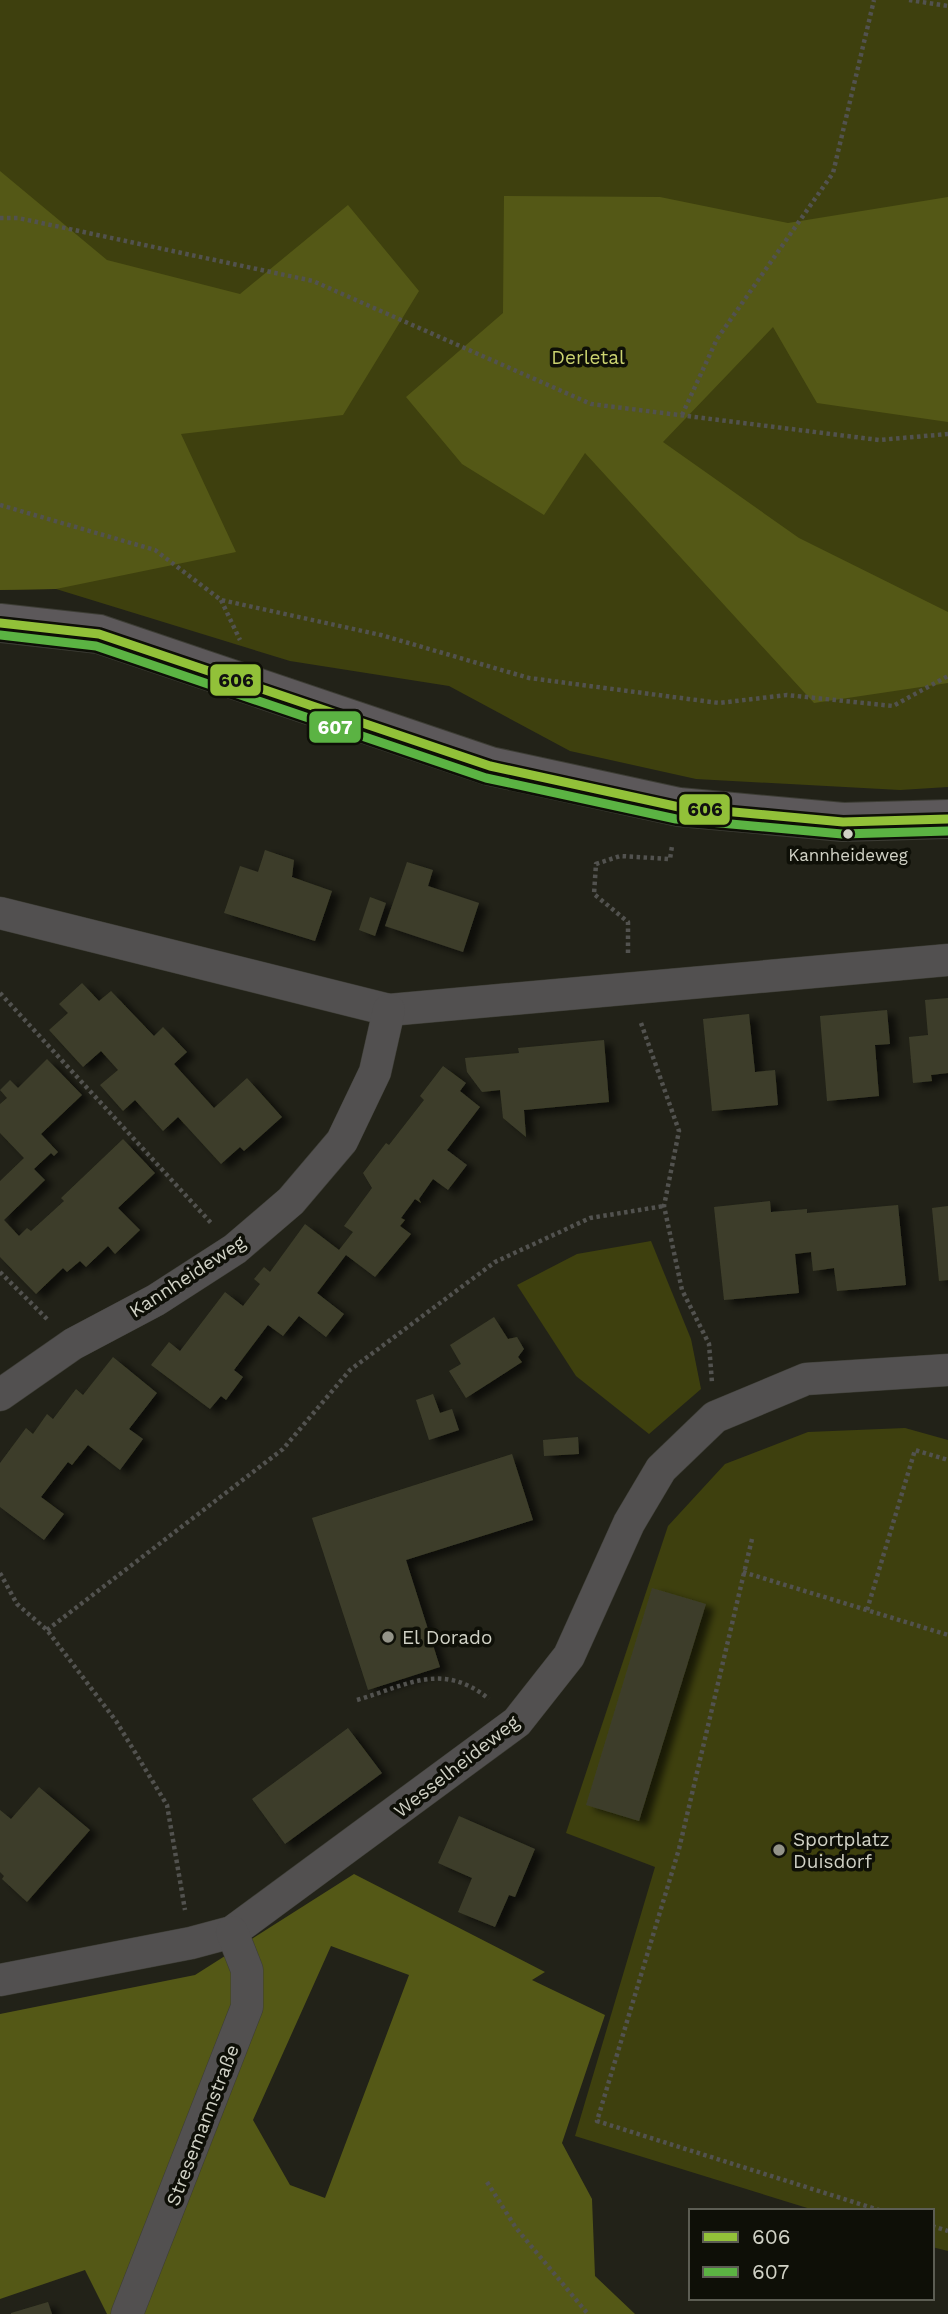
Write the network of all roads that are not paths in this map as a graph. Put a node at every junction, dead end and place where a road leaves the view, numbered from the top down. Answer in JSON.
{"nodes":[{"id":1,"x":0,"y":623,"type":"edge"},
{"id":2,"x":948,"y":818,"type":"edge"},
{"id":3,"x":0,"y":913,"type":"edge"},
{"id":4,"x":948,"y":960,"type":"edge"},
{"id":5,"x":389,"y":1010,"type":"junction"},
{"id":6,"x":948,"y":1370,"type":"edge"},
{"id":7,"x":0,"y":1395,"type":"edge"},
{"id":8,"x":232,"y":1932,"type":"junction"},
{"id":9,"x":0,"y":1980,"type":"edge"},
{"id":10,"x":127,"y":2314,"type":"edge"}],
"edges":[{"from":1,"to":2,"type":"street"},
{"from":3,"to":5,"type":"street"},
{"from":4,"to":5,"type":"street"},
{"from":5,"to":7,"type":"street","name":"Kannheideweg"},
{"from":6,"to":8,"type":"street","name":"Wesselheideweg"},
{"from":8,"to":9,"type":"street","name":"Wesselheideweg"},
{"from":8,"to":10,"type":"street","name":"Stresemannstraße"}]}
